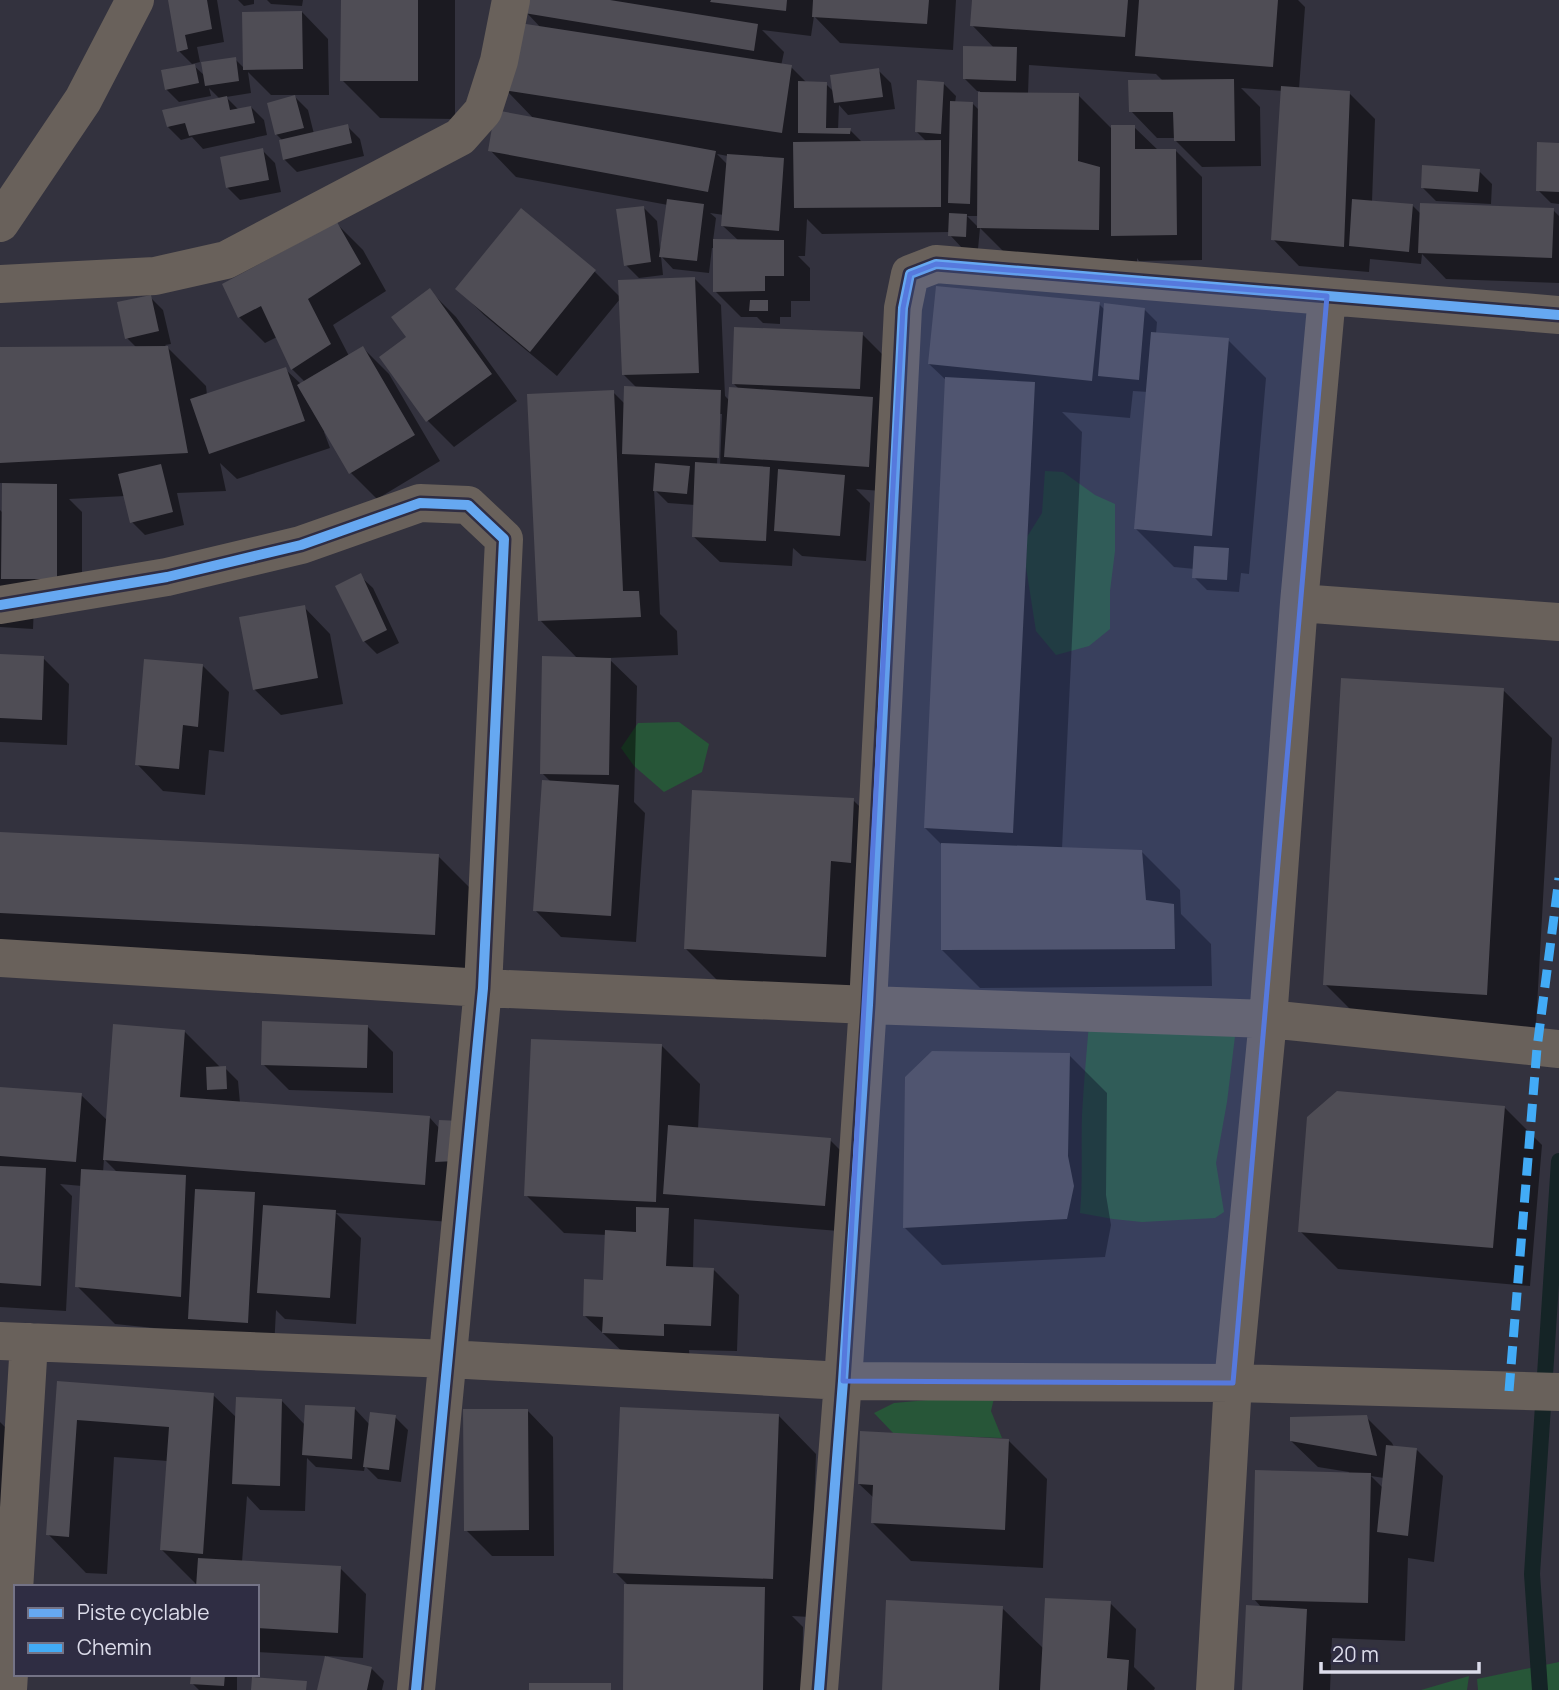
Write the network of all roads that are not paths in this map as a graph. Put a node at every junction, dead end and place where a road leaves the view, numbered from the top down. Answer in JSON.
{"nodes":[{"id":1,"x":135,"y":0,"type":"edge"},
{"id":2,"x":512,"y":0,"type":"edge"},
{"id":3,"x":0,"y":223,"type":"edge"},
{"id":4,"x":0,"y":284,"type":"edge"},
{"id":5,"x":1327,"y":296,"type":"junction"},
{"id":6,"x":1559,"y":315,"type":"edge"},
{"id":7,"x":1299,"y":603,"type":"junction"},
{"id":8,"x":0,"y":605,"type":"edge"},
{"id":9,"x":1559,"y":622,"type":"edge"},
{"id":10,"x":0,"y":958,"type":"edge"},
{"id":11,"x":483,"y":988,"type":"junction"},
{"id":12,"x":868,"y":1004,"type":"junction"},
{"id":13,"x":1268,"y":1019,"type":"junction"},
{"id":14,"x":1559,"y":1049,"type":"edge"},
{"id":15,"x":14,"y":1341,"type":"edge"},
{"id":16,"x":449,"y":1359,"type":"junction"},
{"id":17,"x":843,"y":1381,"type":"junction"},
{"id":18,"x":1233,"y":1383,"type":"junction"},
{"id":19,"x":1559,"y":1392,"type":"edge"},
{"id":20,"x":8,"y":1690,"type":"edge"},
{"id":21,"x":416,"y":1690,"type":"edge"},
{"id":22,"x":819,"y":1690,"type":"edge"},
{"id":23,"x":1215,"y":1690,"type":"edge"}],
"edges":[{"from":1,"to":3,"type":"street"},
{"from":2,"to":4,"type":"street"},
{"from":5,"to":6,"type":"street"},
{"from":5,"to":7,"type":"street"},
{"from":5,"to":12,"type":"street"},
{"from":7,"to":9,"type":"street"},
{"from":7,"to":13,"type":"street"},
{"from":8,"to":11,"type":"street"},
{"from":10,"to":11,"type":"street"},
{"from":11,"to":12,"type":"street"},
{"from":11,"to":16,"type":"street"},
{"from":12,"to":13,"type":"street"},
{"from":12,"to":17,"type":"street"},
{"from":13,"to":14,"type":"street"},
{"from":13,"to":18,"type":"street"},
{"from":15,"to":16,"type":"street"},
{"from":15,"to":20,"type":"street"},
{"from":16,"to":17,"type":"street"},
{"from":16,"to":21,"type":"street"},
{"from":17,"to":18,"type":"street"},
{"from":17,"to":22,"type":"street"},
{"from":18,"to":19,"type":"street"},
{"from":18,"to":23,"type":"street"}]}
